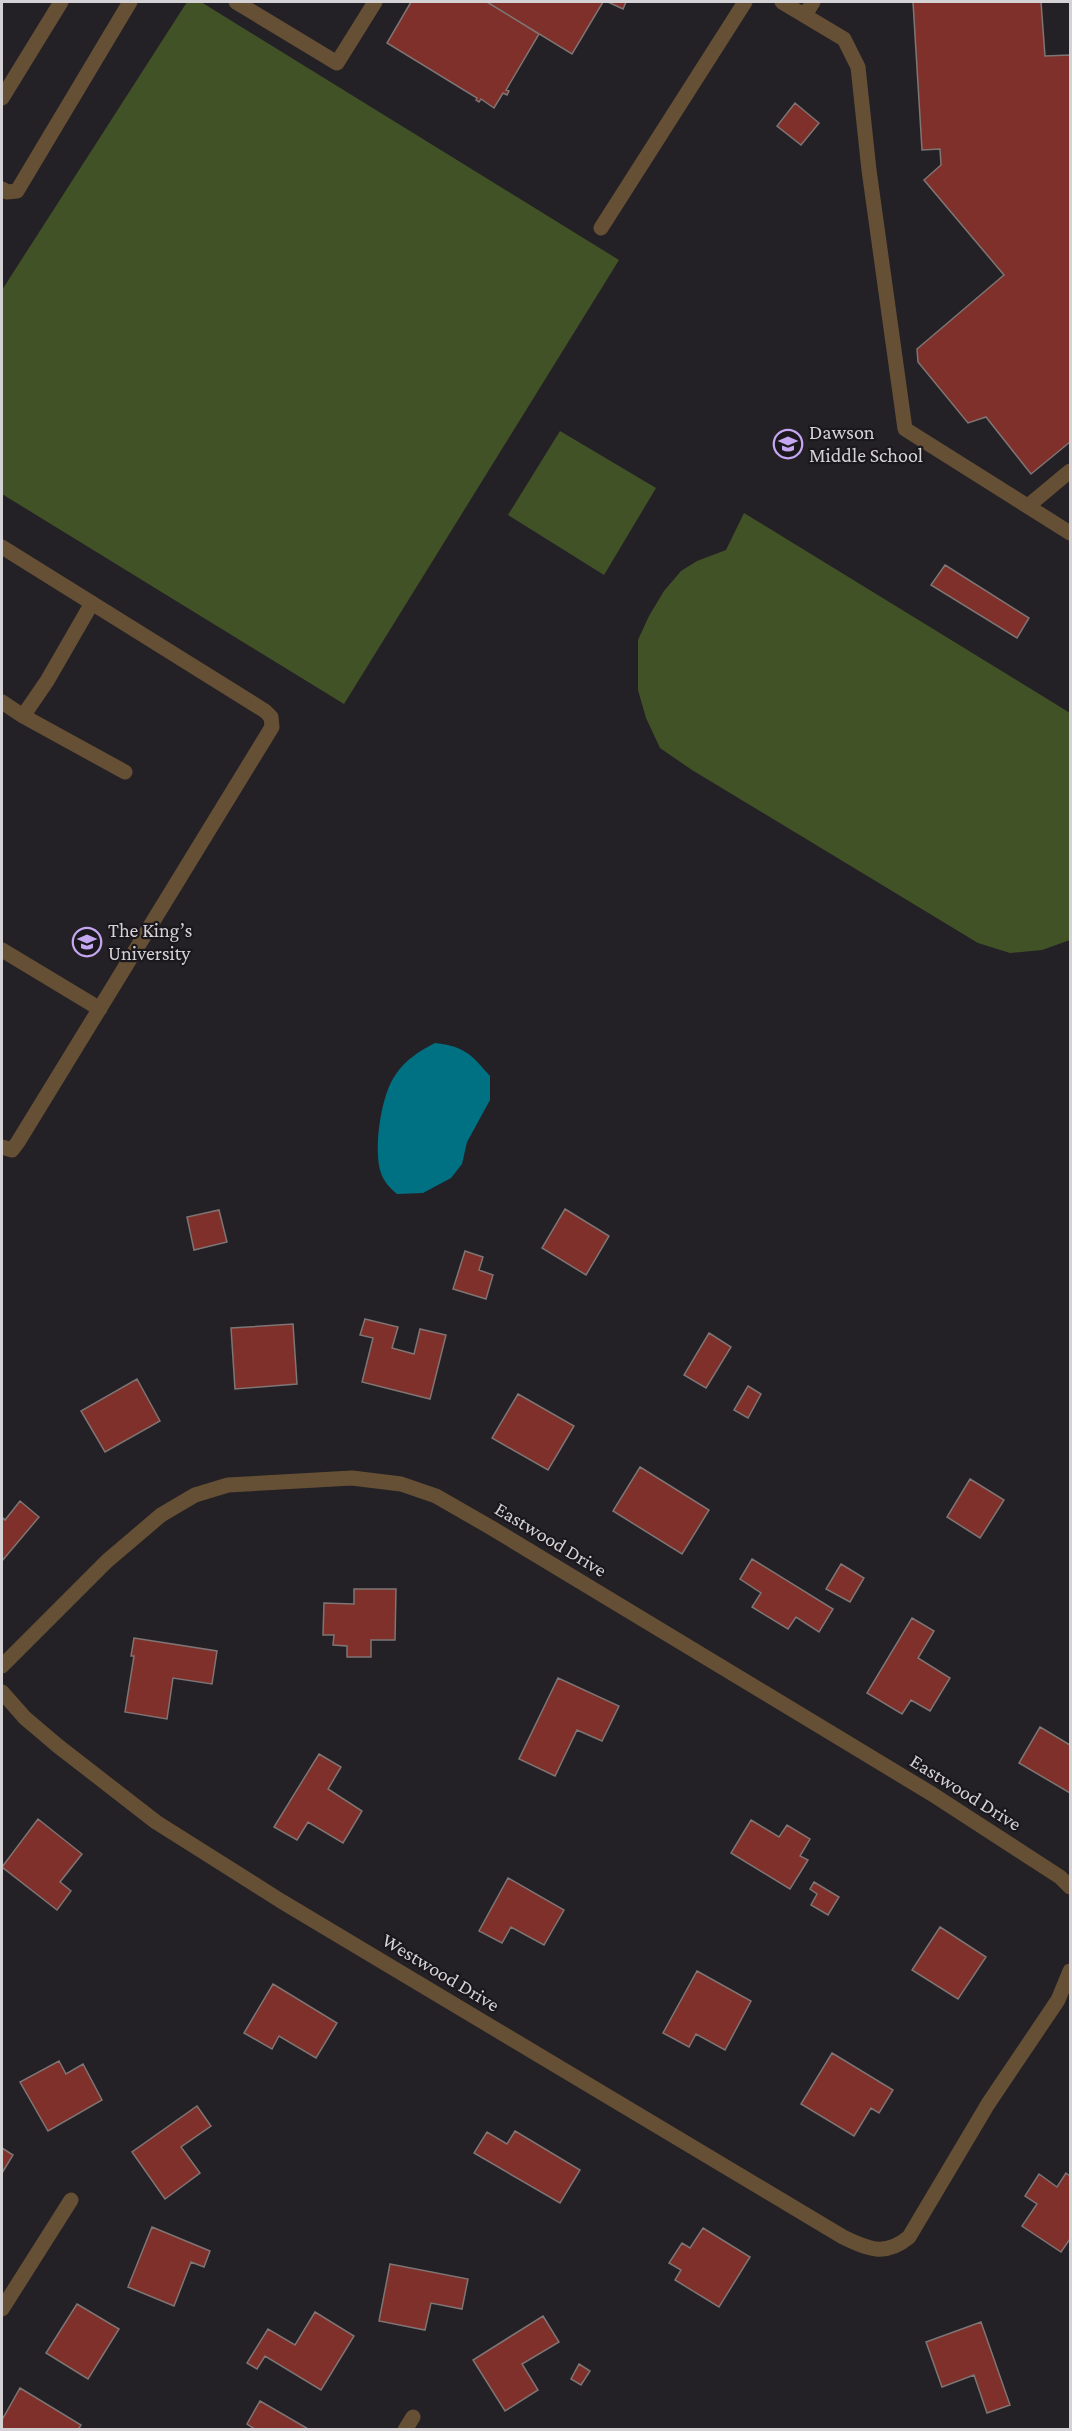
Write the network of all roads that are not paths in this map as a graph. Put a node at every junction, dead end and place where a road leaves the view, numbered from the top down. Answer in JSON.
{"nodes":[{"id":1,"x":61,"y":2,"type":"edge"},
{"id":2,"x":130,"y":2,"type":"edge"},
{"id":3,"x":236,"y":2,"type":"edge"},
{"id":4,"x":375,"y":2,"type":"edge"},
{"id":5,"x":745,"y":2,"type":"edge"},
{"id":6,"x":782,"y":2,"type":"edge"},
{"id":7,"x":813,"y":2,"type":"edge"},
{"id":8,"x":805,"y":15,"type":"junction"},
{"id":9,"x":2,"y":98,"type":"edge"},
{"id":10,"x":2,"y":189,"type":"edge"},
{"id":11,"x":601,"y":228,"type":"dead end"},
{"id":12,"x":1068,"y":477,"type":"edge"},
{"id":13,"x":1028,"y":506,"type":"junction"},
{"id":14,"x":1071,"y":533,"type":"edge"},
{"id":15,"x":2,"y":547,"type":"edge"},
{"id":16,"x":92,"y":603,"type":"junction"},
{"id":17,"x":2,"y":702,"type":"edge"},
{"id":18,"x":23,"y":716,"type":"junction"},
{"id":19,"x":125,"y":772,"type":"dead end"},
{"id":20,"x":2,"y":950,"type":"edge"},
{"id":21,"x":100,"y":1009,"type":"junction"},
{"id":22,"x":2,"y":1147,"type":"edge"},
{"id":23,"x":2,"y":1666,"type":"edge"},
{"id":24,"x":2,"y":1692,"type":"edge"},
{"id":25,"x":1071,"y":1887,"type":"edge"},
{"id":26,"x":1071,"y":1971,"type":"edge"},
{"id":27,"x":71,"y":2200,"type":"dead end"},
{"id":28,"x":2,"y":2309,"type":"edge"}],
"edges":[{"from":1,"to":9,"type":"street"},
{"from":2,"to":10,"type":"street"},
{"from":3,"to":4,"type":"street"},
{"from":5,"to":11,"type":"street"},
{"from":6,"to":8,"type":"street"},
{"from":7,"to":8,"type":"street"},
{"from":8,"to":13,"type":"street"},
{"from":12,"to":13,"type":"street"},
{"from":13,"to":14,"type":"street"},
{"from":15,"to":16,"type":"street"},
{"from":16,"to":18,"type":"street"},
{"from":16,"to":21,"type":"street"},
{"from":17,"to":18,"type":"street"},
{"from":18,"to":19,"type":"street"},
{"from":20,"to":21,"type":"street"},
{"from":21,"to":22,"type":"street"},
{"from":23,"to":25,"type":"street","name":"Eastwood Drive"},
{"from":24,"to":26,"type":"street","name":"Westwood Drive"},
{"from":27,"to":28,"type":"street"}]}
